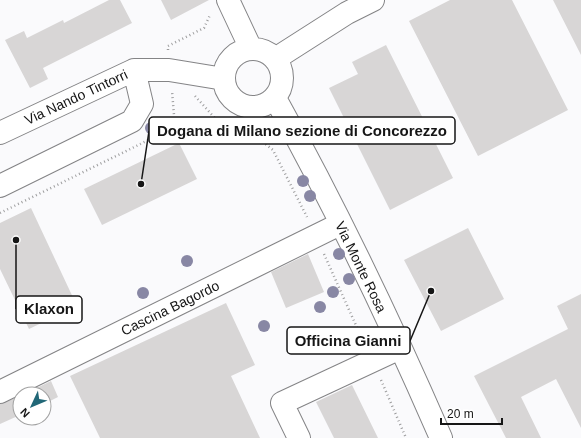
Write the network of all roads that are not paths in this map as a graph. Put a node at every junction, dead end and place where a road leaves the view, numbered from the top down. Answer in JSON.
{"nodes":[{"id":1,"x":228,"y":0,"type":"edge"},
{"id":2,"x":373,"y":0,"type":"edge"},
{"id":3,"x":252,"y":49,"type":"junction"},
{"id":4,"x":276,"y":59,"type":"junction"},
{"id":5,"x":134,"y":70,"type":"junction"},
{"id":6,"x":224,"y":79,"type":"junction"},
{"id":7,"x":275,"y":98,"type":"junction"},
{"id":8,"x":0,"y":132,"type":"edge"},
{"id":9,"x":0,"y":186,"type":"edge"},
{"id":10,"x":340,"y":224,"type":"junction"},
{"id":11,"x":400,"y":348,"type":"junction"},
{"id":12,"x":0,"y":392,"type":"edge"},
{"id":13,"x":299,"y":438,"type":"edge"},
{"id":14,"x":441,"y":438,"type":"edge"}],
"edges":[{"from":1,"to":3,"type":"street"},
{"from":2,"to":4,"type":"street"},
{"from":3,"to":4,"type":"street"},
{"from":3,"to":6,"type":"street"},
{"from":4,"to":7,"type":"street"},
{"from":5,"to":6,"type":"street","name":"Via Nando Tintorri"},
{"from":5,"to":8,"type":"street","name":"Via Nando Tintorri"},
{"from":5,"to":9,"type":"street"},
{"from":6,"to":7,"type":"street"},
{"from":7,"to":10,"type":"street","name":"Via Monte Rosa"},
{"from":10,"to":11,"type":"street","name":"Via Monte Rosa"},
{"from":10,"to":12,"type":"street","name":"Cascina Bagordo"},
{"from":11,"to":13,"type":"street"},
{"from":11,"to":14,"type":"street","name":"Via Monte Rosa"}]}
